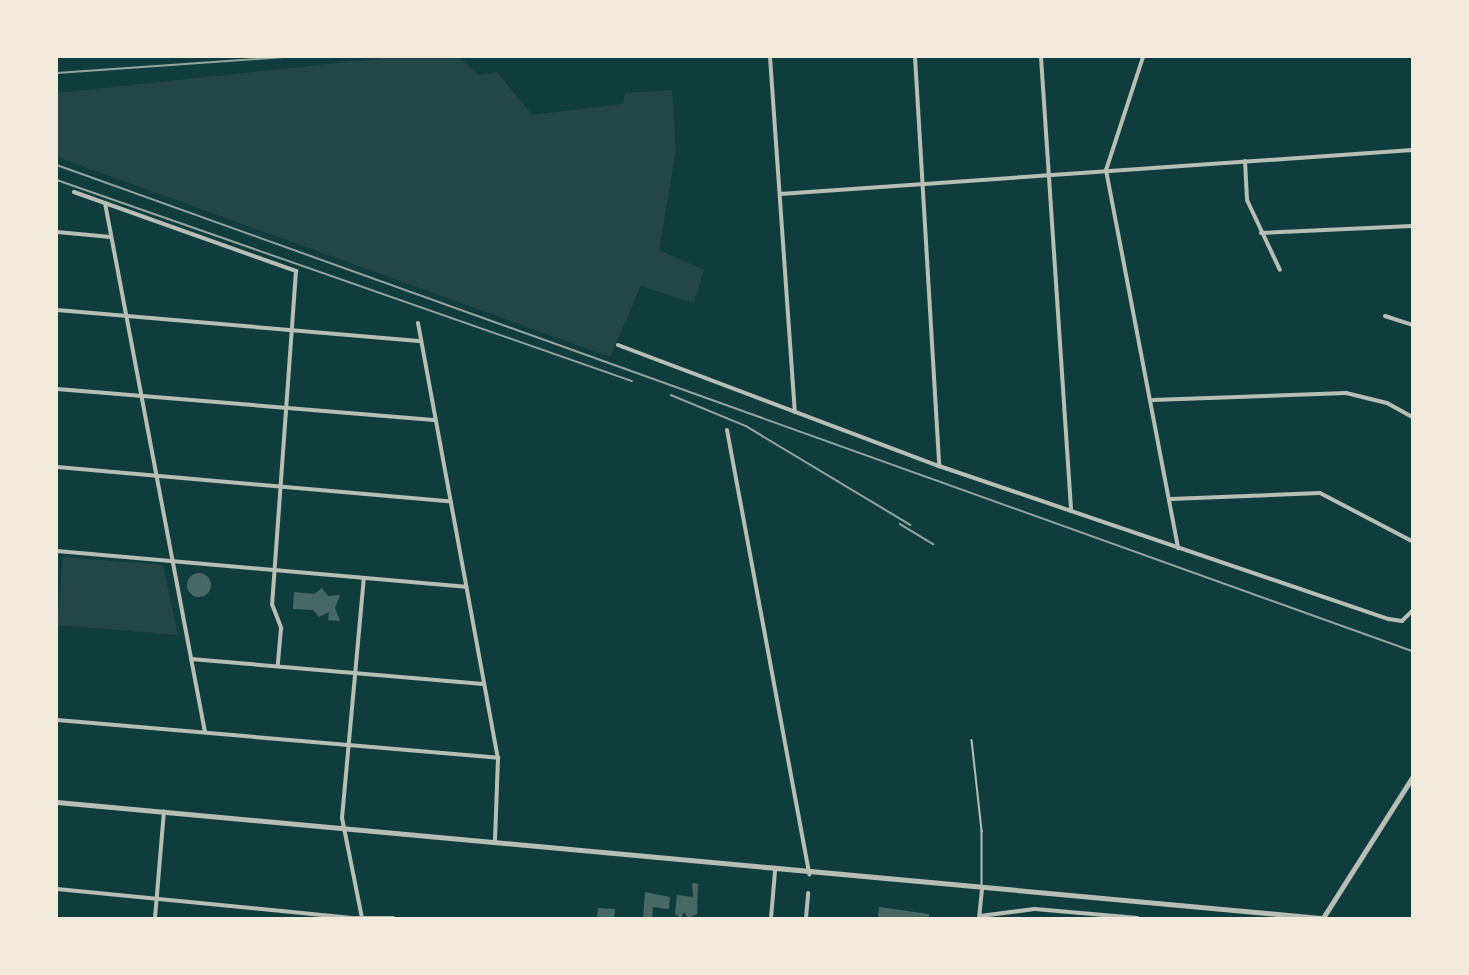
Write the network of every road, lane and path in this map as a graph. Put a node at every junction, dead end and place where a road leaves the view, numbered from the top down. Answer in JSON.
{"nodes":[{"id":1,"x":770,"y":57,"type":"edge"},
{"id":2,"x":915,"y":57,"type":"edge"},
{"id":3,"x":1041,"y":57,"type":"edge"},
{"id":4,"x":1143,"y":57,"type":"edge"},
{"id":5,"x":1412,"y":150,"type":"edge"},
{"id":6,"x":1245,"y":162,"type":"junction"},
{"id":7,"x":1106,"y":170,"type":"junction"},
{"id":8,"x":1051,"y":176,"type":"junction"},
{"id":9,"x":924,"y":185,"type":"junction"},
{"id":10,"x":74,"y":192,"type":"dead end"},
{"id":11,"x":780,"y":194,"type":"junction"},
{"id":12,"x":105,"y":202,"type":"junction"},
{"id":13,"x":1412,"y":226,"type":"edge"},
{"id":14,"x":57,"y":232,"type":"edge"},
{"id":15,"x":1261,"y":233,"type":"junction"},
{"id":16,"x":111,"y":237,"type":"junction"},
{"id":17,"x":1280,"y":270,"type":"dead end"},
{"id":18,"x":57,"y":310,"type":"edge"},
{"id":19,"x":125,"y":315,"type":"junction"},
{"id":20,"x":1385,"y":316,"type":"dead end"},
{"id":21,"x":418,"y":323,"type":"dead end"},
{"id":22,"x":1412,"y":325,"type":"edge"},
{"id":23,"x":294,"y":329,"type":"junction"},
{"id":24,"x":419,"y":341,"type":"junction"},
{"id":25,"x":618,"y":345,"type":"dead end"},
{"id":26,"x":57,"y":389,"type":"edge"},
{"id":27,"x":140,"y":396,"type":"junction"},
{"id":28,"x":1153,"y":400,"type":"junction"},
{"id":29,"x":286,"y":408,"type":"junction"},
{"id":30,"x":795,"y":412,"type":"junction"},
{"id":31,"x":1412,"y":417,"type":"edge"},
{"id":32,"x":434,"y":420,"type":"junction"},
{"id":33,"x":727,"y":430,"type":"dead end"},
{"id":34,"x":939,"y":466,"type":"junction"},
{"id":35,"x":57,"y":467,"type":"edge"},
{"id":36,"x":156,"y":474,"type":"junction"},
{"id":37,"x":280,"y":486,"type":"junction"},
{"id":38,"x":1172,"y":499,"type":"junction"},
{"id":39,"x":449,"y":501,"type":"junction"},
{"id":40,"x":1071,"y":511,"type":"junction"},
{"id":41,"x":1412,"y":541,"type":"edge"},
{"id":42,"x":1178,"y":548,"type":"junction"},
{"id":43,"x":57,"y":551,"type":"edge"},
{"id":44,"x":172,"y":561,"type":"junction"},
{"id":45,"x":275,"y":570,"type":"junction"},
{"id":46,"x":364,"y":578,"type":"junction"},
{"id":47,"x":465,"y":587,"type":"junction"},
{"id":48,"x":1412,"y":611,"type":"edge"},
{"id":49,"x":191,"y":659,"type":"junction"},
{"id":50,"x":278,"y":666,"type":"junction"},
{"id":51,"x":356,"y":673,"type":"junction"},
{"id":52,"x":483,"y":684,"type":"junction"},
{"id":53,"x":57,"y":720,"type":"edge"},
{"id":54,"x":205,"y":732,"type":"junction"},
{"id":55,"x":972,"y":740,"type":"dead end"},
{"id":56,"x":348,"y":745,"type":"junction"},
{"id":57,"x":498,"y":758,"type":"junction"},
{"id":58,"x":1412,"y":778,"type":"edge"},
{"id":59,"x":57,"y":802,"type":"edge"},
{"id":60,"x":164,"y":811,"type":"junction"},
{"id":61,"x":344,"y":828,"type":"junction"},
{"id":62,"x":495,"y":840,"type":"junction"},
{"id":63,"x":775,"y":872,"type":"junction"},
{"id":64,"x":809,"y":874,"type":"junction"},
{"id":65,"x":57,"y":889,"type":"edge"},
{"id":66,"x":981,"y":889,"type":"junction"},
{"id":67,"x":808,"y":893,"type":"dead end"},
{"id":68,"x":156,"y":898,"type":"junction"},
{"id":69,"x":362,"y":917,"type":"edge"},
{"id":70,"x":979,"y":917,"type":"edge"},
{"id":71,"x":155,"y":918,"type":"edge"},
{"id":72,"x":356,"y":918,"type":"edge"},
{"id":73,"x":393,"y":918,"type":"edge"},
{"id":74,"x":771,"y":918,"type":"edge"},
{"id":75,"x":806,"y":918,"type":"edge"},
{"id":76,"x":1138,"y":918,"type":"edge"},
{"id":77,"x":1323,"y":918,"type":"edge"}],
"edges":[{"from":1,"to":11,"type":"street"},
{"from":2,"to":9,"type":"street"},
{"from":3,"to":8,"type":"street"},
{"from":4,"to":7,"type":"street"},
{"from":5,"to":6,"type":"street"},
{"from":6,"to":7,"type":"street"},
{"from":6,"to":15,"type":"street"},
{"from":7,"to":8,"type":"street"},
{"from":7,"to":28,"type":"street"},
{"from":8,"to":9,"type":"street"},
{"from":8,"to":40,"type":"street"},
{"from":9,"to":11,"type":"street"},
{"from":9,"to":34,"type":"street"},
{"from":10,"to":12,"type":"street"},
{"from":11,"to":30,"type":"street"},
{"from":12,"to":16,"type":"street"},
{"from":12,"to":23,"type":"street"},
{"from":13,"to":15,"type":"street"},
{"from":14,"to":16,"type":"street"},
{"from":15,"to":17,"type":"street"},
{"from":16,"to":19,"type":"street"},
{"from":18,"to":19,"type":"street"},
{"from":19,"to":23,"type":"street"},
{"from":19,"to":27,"type":"street"},
{"from":20,"to":22,"type":"street"},
{"from":21,"to":24,"type":"street"},
{"from":23,"to":24,"type":"street"},
{"from":23,"to":29,"type":"street"},
{"from":24,"to":32,"type":"street"},
{"from":25,"to":30,"type":"street"},
{"from":26,"to":27,"type":"street"},
{"from":27,"to":29,"type":"street"},
{"from":27,"to":36,"type":"street"},
{"from":28,"to":31,"type":"street"},
{"from":28,"to":38,"type":"street"},
{"from":29,"to":32,"type":"street"},
{"from":29,"to":37,"type":"street"},
{"from":30,"to":34,"type":"street"},
{"from":32,"to":39,"type":"street"},
{"from":33,"to":64,"type":"street"},
{"from":34,"to":40,"type":"street"},
{"from":35,"to":36,"type":"street"},
{"from":36,"to":37,"type":"street"},
{"from":36,"to":44,"type":"street"},
{"from":37,"to":39,"type":"street"},
{"from":37,"to":45,"type":"street"},
{"from":38,"to":41,"type":"street"},
{"from":38,"to":42,"type":"street"},
{"from":39,"to":47,"type":"street"},
{"from":40,"to":42,"type":"street"},
{"from":42,"to":48,"type":"street"},
{"from":43,"to":44,"type":"street"},
{"from":44,"to":45,"type":"street"},
{"from":44,"to":49,"type":"street"},
{"from":45,"to":46,"type":"street"},
{"from":45,"to":50,"type":"street"},
{"from":46,"to":47,"type":"street"},
{"from":46,"to":51,"type":"street"},
{"from":47,"to":52,"type":"street"},
{"from":49,"to":50,"type":"street"},
{"from":49,"to":54,"type":"street"},
{"from":50,"to":51,"type":"street"},
{"from":51,"to":52,"type":"street"},
{"from":51,"to":56,"type":"street"},
{"from":52,"to":57,"type":"street"},
{"from":53,"to":54,"type":"street"},
{"from":54,"to":56,"type":"street"},
{"from":55,"to":66,"type":"lane"},
{"from":56,"to":57,"type":"street"},
{"from":56,"to":61,"type":"street"},
{"from":57,"to":62,"type":"street"},
{"from":58,"to":77,"type":"street"},
{"from":59,"to":60,"type":"street"},
{"from":60,"to":61,"type":"street"},
{"from":60,"to":68,"type":"street"},
{"from":61,"to":62,"type":"street"},
{"from":61,"to":69,"type":"street"},
{"from":62,"to":63,"type":"street"},
{"from":63,"to":64,"type":"street"},
{"from":63,"to":74,"type":"street"},
{"from":64,"to":66,"type":"street"},
{"from":65,"to":68,"type":"street"},
{"from":66,"to":70,"type":"street"},
{"from":66,"to":77,"type":"street"},
{"from":67,"to":75,"type":"street"},
{"from":68,"to":71,"type":"street"},
{"from":68,"to":72,"type":"street"},
{"from":69,"to":72,"type":"street"},
{"from":69,"to":73,"type":"street"},
{"from":70,"to":76,"type":"street"}]}
